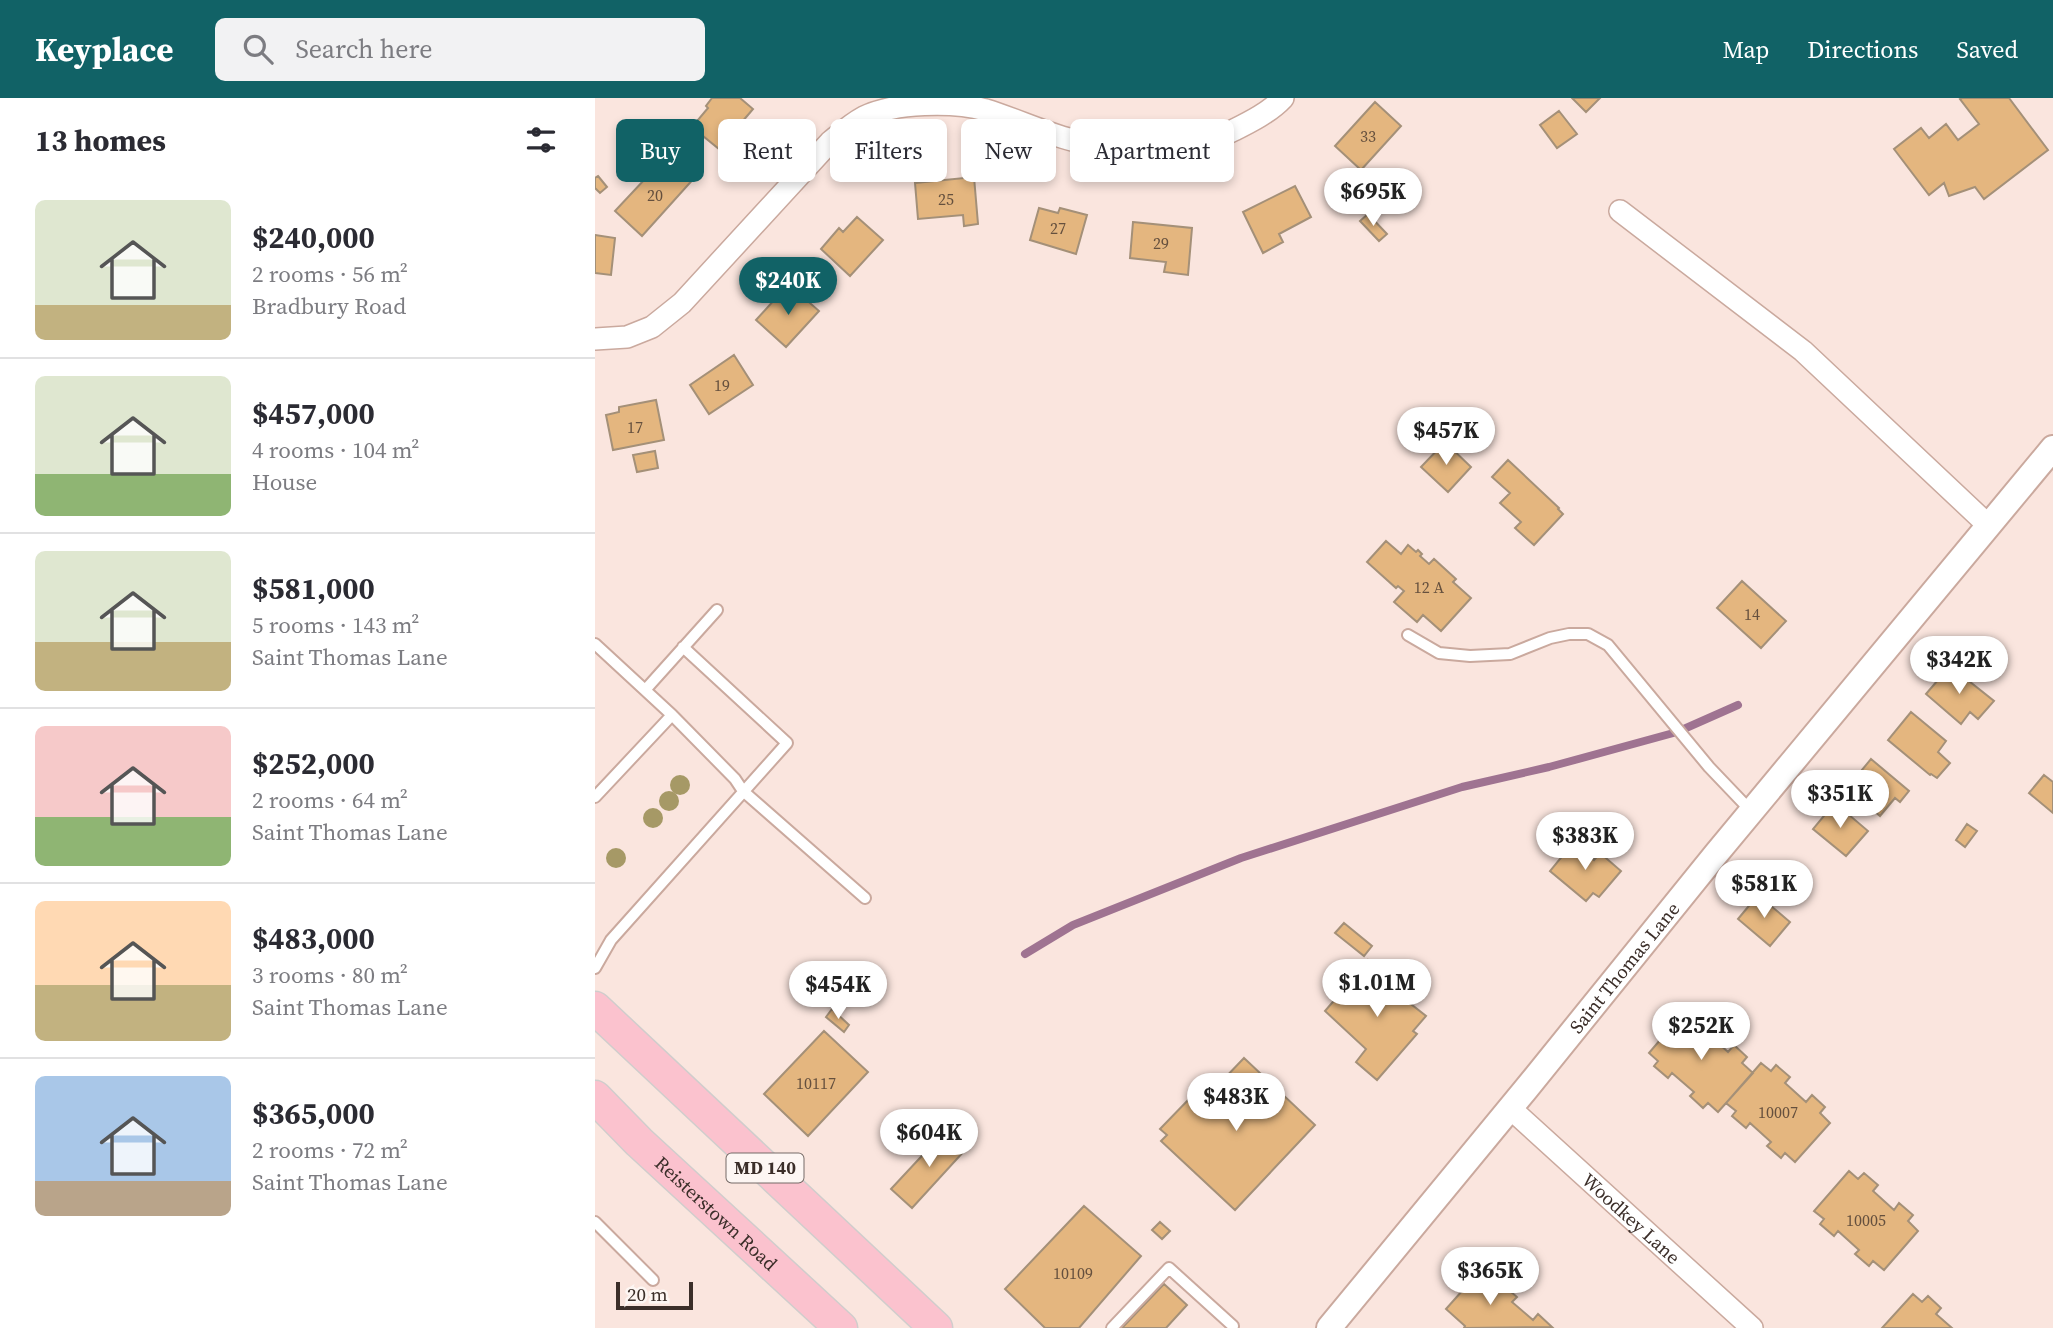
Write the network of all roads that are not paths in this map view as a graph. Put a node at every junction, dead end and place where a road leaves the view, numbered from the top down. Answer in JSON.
{"nodes":[{"id":1,"x":1283,"y":98,"type":"edge"},
{"id":2,"x":864,"y":107,"type":"edge"},
{"id":3,"x":1620,"y":211,"type":"dead end"},
{"id":4,"x":595,"y":340,"type":"edge"},
{"id":5,"x":2053,"y":448,"type":"edge"},
{"id":6,"x":1989,"y":526,"type":"junction"},
{"id":7,"x":717,"y":610,"type":"dead end"},
{"id":8,"x":1408,"y":635,"type":"dead end"},
{"id":9,"x":595,"y":644,"type":"edge"},
{"id":10,"x":683,"y":647,"type":"junction"},
{"id":11,"x":646,"y":689,"type":"junction"},
{"id":12,"x":672,"y":715,"type":"junction"},
{"id":13,"x":743,"y":792,"type":"junction"},
{"id":14,"x":595,"y":797,"type":"edge"},
{"id":15,"x":1751,"y":811,"type":"junction"},
{"id":16,"x":865,"y":898,"type":"dead end"},
{"id":17,"x":611,"y":940,"type":"junction"},
{"id":18,"x":595,"y":949,"type":"edge"},
{"id":19,"x":595,"y":968,"type":"edge"},
{"id":20,"x":595,"y":1008,"type":"edge"},
{"id":21,"x":595,"y":1097,"type":"edge"},
{"id":22,"x":1510,"y":1108,"type":"junction"},
{"id":23,"x":595,"y":1127,"type":"edge"},
{"id":24,"x":639,"y":1142,"type":"junction"},
{"id":25,"x":595,"y":1222,"type":"edge"},
{"id":26,"x":653,"y":1280,"type":"dead end"},
{"id":27,"x":1233,"y":1326,"type":"dead end"},
{"id":28,"x":841,"y":1328,"type":"edge"},
{"id":29,"x":936,"y":1328,"type":"edge"},
{"id":30,"x":1112,"y":1328,"type":"edge"},
{"id":31,"x":1329,"y":1328,"type":"edge"},
{"id":32,"x":1752,"y":1328,"type":"edge"}],
"edges":[{"from":1,"to":2,"type":"street"},
{"from":2,"to":4,"type":"street"},
{"from":3,"to":6,"type":"street"},
{"from":5,"to":6,"type":"street","name":"Saint Thomas Lane"},
{"from":6,"to":15,"type":"street","name":"Saint Thomas Lane"},
{"from":7,"to":10,"type":"lane"},
{"from":8,"to":15,"type":"lane"},
{"from":9,"to":11,"type":"lane"},
{"from":10,"to":11,"type":"lane"},
{"from":10,"to":13,"type":"lane"},
{"from":11,"to":12,"type":"lane"},
{"from":12,"to":13,"type":"lane"},
{"from":12,"to":14,"type":"lane"},
{"from":13,"to":16,"type":"lane"},
{"from":13,"to":17,"type":"lane"},
{"from":15,"to":22,"type":"street","name":"Saint Thomas Lane"},
{"from":17,"to":18,"type":"lane"},
{"from":17,"to":19,"type":"lane"},
{"from":20,"to":29,"type":"main road","number":"MD 140"},
{"from":21,"to":24,"type":"main road","name":"Reisterstown Road"},
{"from":22,"to":31,"type":"street","name":"Saint Thomas Lane"},
{"from":22,"to":32,"type":"street","name":"Woodkey Lane"},
{"from":23,"to":24,"type":"main road"},
{"from":24,"to":28,"type":"main road","name":"Reisterstown Road"},
{"from":25,"to":26,"type":"lane"},
{"from":27,"to":30,"type":"lane"}]}
